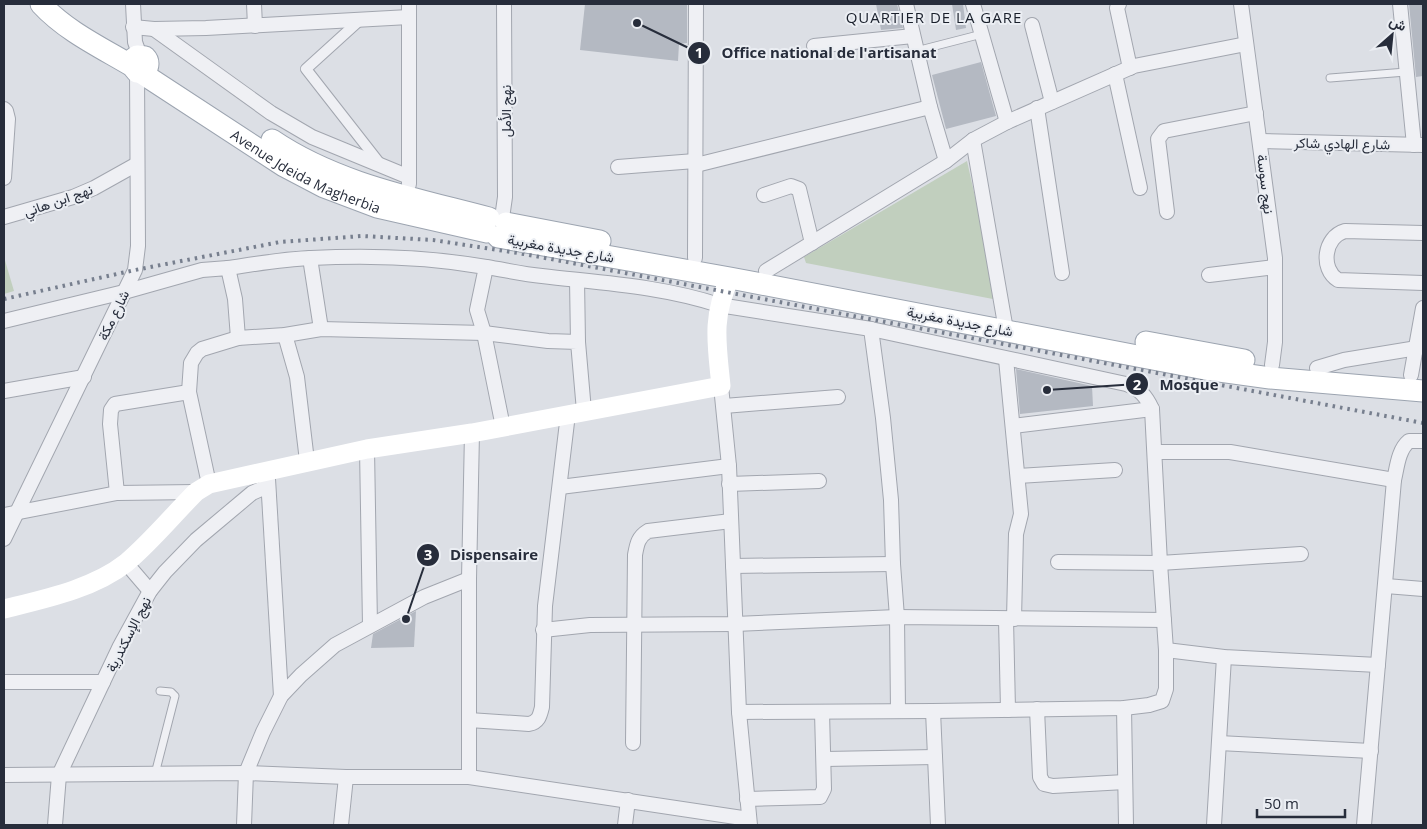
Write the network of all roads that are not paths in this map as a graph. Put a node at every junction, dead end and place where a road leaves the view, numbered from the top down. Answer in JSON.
{"nodes":[{"id":1,"x":41,"y":4,"type":"edge"},
{"id":2,"x":59,"y":4,"type":"edge"},
{"id":3,"x":133,"y":4,"type":"edge"},
{"id":4,"x":254,"y":4,"type":"edge"},
{"id":5,"x":504,"y":4,"type":"edge"},
{"id":6,"x":696,"y":4,"type":"edge"},
{"id":7,"x":906,"y":4,"type":"edge"},
{"id":8,"x":973,"y":4,"type":"edge"},
{"id":9,"x":1119,"y":4,"type":"edge"},
{"id":10,"x":1241,"y":4,"type":"edge"},
{"id":11,"x":1400,"y":4,"type":"edge"},
{"id":12,"x":409,"y":11,"type":"edge"},
{"id":13,"x":360,"y":20,"type":"junction"},
{"id":14,"x":1032,"y":25,"type":"dead end"},
{"id":15,"x":255,"y":26,"type":"junction"},
{"id":16,"x":133,"y":27,"type":"junction"},
{"id":17,"x":154,"y":29,"type":"junction"},
{"id":18,"x":982,"y":34,"type":"junction"},
{"id":19,"x":913,"y":36,"type":"junction"},
{"id":20,"x":1246,"y":44,"type":"junction"},
{"id":21,"x":814,"y":46,"type":"dead end"},
{"id":22,"x":916,"y":51,"type":"junction"},
{"id":23,"x":139,"y":64,"type":"junction"},
{"id":24,"x":1130,"y":68,"type":"junction"},
{"id":25,"x":1406,"y":72,"type":"junction"},
{"id":26,"x":1115,"y":74,"type":"junction"},
{"id":27,"x":1330,"y":78,"type":"dead end"},
{"id":28,"x":1052,"y":102,"type":"junction"},
{"id":29,"x":930,"y":107,"type":"junction"},
{"id":30,"x":1037,"y":108,"type":"junction"},
{"id":31,"x":4,"y":109,"type":"edge"},
{"id":32,"x":1256,"y":113,"type":"junction"},
{"id":33,"x":1006,"y":122,"type":"junction"},
{"id":34,"x":973,"y":140,"type":"junction"},
{"id":35,"x":1260,"y":141,"type":"junction"},
{"id":36,"x":1418,"y":145,"type":"edge"},
{"id":37,"x":946,"y":161,"type":"junction"},
{"id":38,"x":696,"y":163,"type":"junction"},
{"id":39,"x":136,"y":164,"type":"junction"},
{"id":40,"x":382,"y":166,"type":"junction"},
{"id":41,"x":618,"y":167,"type":"dead end"},
{"id":42,"x":4,"y":178,"type":"edge"},
{"id":43,"x":409,"y":187,"type":"junction"},
{"id":44,"x":1140,"y":188,"type":"dead end"},
{"id":45,"x":764,"y":195,"type":"dead end"},
{"id":46,"x":1167,"y":212,"type":"dead end"},
{"id":47,"x":4,"y":217,"type":"edge"},
{"id":48,"x":496,"y":225,"type":"junction"},
{"id":49,"x":1423,"y":234,"type":"edge"},
{"id":50,"x":812,"y":243,"type":"junction"},
{"id":51,"x":310,"y":258,"type":"junction"},
{"id":52,"x":695,"y":258,"type":"junction"},
{"id":53,"x":486,"y":267,"type":"junction"},
{"id":54,"x":1276,"y":267,"type":"junction"},
{"id":55,"x":228,"y":268,"type":"junction"},
{"id":56,"x":766,"y":271,"type":"junction"},
{"id":57,"x":1062,"y":273,"type":"dead end"},
{"id":58,"x":1209,"y":275,"type":"dead end"},
{"id":59,"x":730,"y":278,"type":"junction"},
{"id":60,"x":577,"y":280,"type":"junction"},
{"id":61,"x":1423,"y":283,"type":"edge"},
{"id":62,"x":124,"y":292,"type":"junction"},
{"id":63,"x":719,"y":305,"type":"junction"},
{"id":64,"x":1423,"y":308,"type":"edge"},
{"id":65,"x":4,"y":321,"type":"edge"},
{"id":66,"x":1005,"y":322,"type":"junction"},
{"id":67,"x":321,"y":328,"type":"junction"},
{"id":68,"x":871,"y":330,"type":"junction"},
{"id":69,"x":484,"y":333,"type":"junction"},
{"id":70,"x":285,"y":336,"type":"junction"},
{"id":71,"x":238,"y":338,"type":"junction"},
{"id":72,"x":578,"y":342,"type":"junction"},
{"id":73,"x":1420,"y":348,"type":"edge"},
{"id":74,"x":1006,"y":359,"type":"junction"},
{"id":75,"x":1272,"y":365,"type":"junction"},
{"id":76,"x":1317,"y":368,"type":"junction"},
{"id":77,"x":84,"y":377,"type":"junction"},
{"id":78,"x":1419,"y":381,"type":"edge"},
{"id":79,"x":721,"y":386,"type":"junction"},
{"id":80,"x":4,"y":391,"type":"edge"},
{"id":81,"x":190,"y":392,"type":"junction"},
{"id":82,"x":838,"y":397,"type":"dead end"},
{"id":83,"x":724,"y":406,"type":"junction"},
{"id":84,"x":1152,"y":409,"type":"junction"},
{"id":85,"x":576,"y":412,"type":"junction"},
{"id":86,"x":1013,"y":426,"type":"junction"},
{"id":87,"x":503,"y":427,"type":"junction"},
{"id":88,"x":472,"y":433,"type":"junction"},
{"id":89,"x":1423,"y":441,"type":"edge"},
{"id":90,"x":367,"y":449,"type":"junction"},
{"id":91,"x":1155,"y":452,"type":"junction"},
{"id":92,"x":307,"y":461,"type":"junction"},
{"id":93,"x":729,"y":466,"type":"junction"},
{"id":94,"x":1115,"y":470,"type":"dead end"},
{"id":95,"x":1018,"y":476,"type":"junction"},
{"id":96,"x":268,"y":478,"type":"junction"},
{"id":97,"x":1394,"y":480,"type":"junction"},
{"id":98,"x":819,"y":481,"type":"dead end"},
{"id":99,"x":729,"y":484,"type":"junction"},
{"id":100,"x":560,"y":487,"type":"junction"},
{"id":101,"x":202,"y":488,"type":"junction"},
{"id":102,"x":117,"y":493,"type":"junction"},
{"id":103,"x":10,"y":514,"type":"edge"},
{"id":104,"x":731,"y":520,"type":"junction"},
{"id":105,"x":4,"y":539,"type":"edge"},
{"id":106,"x":1301,"y":554,"type":"dead end"},
{"id":107,"x":1058,"y":562,"type":"dead end"},
{"id":108,"x":126,"y":563,"type":"junction"},
{"id":109,"x":1160,"y":563,"type":"junction"},
{"id":110,"x":893,"y":564,"type":"junction"},
{"id":111,"x":733,"y":566,"type":"junction"},
{"id":112,"x":470,"y":579,"type":"junction"},
{"id":113,"x":1386,"y":586,"type":"junction"},
{"id":114,"x":1423,"y":589,"type":"edge"},
{"id":115,"x":150,"y":591,"type":"junction"},
{"id":116,"x":4,"y":608,"type":"edge"},
{"id":117,"x":897,"y":617,"type":"junction"},
{"id":118,"x":1010,"y":619,"type":"junction"},
{"id":119,"x":1164,"y":620,"type":"junction"},
{"id":120,"x":634,"y":624,"type":"junction"},
{"id":121,"x":735,"y":624,"type":"junction"},
{"id":122,"x":370,"y":625,"type":"junction"},
{"id":123,"x":543,"y":630,"type":"junction"},
{"id":124,"x":1166,"y":650,"type":"junction"},
{"id":125,"x":1224,"y":657,"type":"junction"},
{"id":126,"x":1378,"y":665,"type":"junction"},
{"id":127,"x":4,"y":682,"type":"edge"},
{"id":128,"x":103,"y":682,"type":"junction"},
{"id":129,"x":160,"y":691,"type":"dead end"},
{"id":130,"x":281,"y":696,"type":"junction"},
{"id":131,"x":1124,"y":708,"type":"junction"},
{"id":132,"x":1037,"y":709,"type":"junction"},
{"id":133,"x":1008,"y":710,"type":"junction"},
{"id":134,"x":898,"y":711,"type":"junction"},
{"id":135,"x":933,"y":711,"type":"junction"},
{"id":136,"x":739,"y":712,"type":"junction"},
{"id":137,"x":822,"y":712,"type":"junction"},
{"id":138,"x":469,"y":720,"type":"junction"},
{"id":139,"x":633,"y":742,"type":"dead end"},
{"id":140,"x":1219,"y":743,"type":"junction"},
{"id":141,"x":1370,"y":750,"type":"junction"},
{"id":142,"x":935,"y":757,"type":"junction"},
{"id":143,"x":824,"y":759,"type":"junction"},
{"id":144,"x":246,"y":773,"type":"junction"},
{"id":145,"x":155,"y":774,"type":"junction"},
{"id":146,"x":4,"y":775,"type":"edge"},
{"id":147,"x":59,"y":775,"type":"junction"},
{"id":148,"x":346,"y":777,"type":"junction"},
{"id":149,"x":469,"y":777,"type":"junction"},
{"id":150,"x":1125,"y":782,"type":"junction"},
{"id":151,"x":747,"y":799,"type":"junction"},
{"id":152,"x":628,"y":800,"type":"junction"},
{"id":153,"x":749,"y":822,"type":"edge"},
{"id":154,"x":55,"y":825,"type":"edge"},
{"id":155,"x":244,"y":825,"type":"edge"},
{"id":156,"x":341,"y":825,"type":"edge"},
{"id":157,"x":625,"y":825,"type":"edge"},
{"id":158,"x":938,"y":825,"type":"edge"},
{"id":159,"x":1126,"y":825,"type":"edge"},
{"id":160,"x":1214,"y":825,"type":"edge"},
{"id":161,"x":1364,"y":825,"type":"edge"}],
"edges":[{"from":1,"to":23,"type":"main road","name":"Avenue Jdeida Magherbia"},
{"from":2,"to":23,"type":"main road","name":"Avenue Jdeida Magherbia"},
{"from":3,"to":16,"type":"street","name":"شارع مكة"},
{"from":4,"to":15,"type":"street"},
{"from":5,"to":48,"type":"street","name":"نهج الأمل"},
{"from":6,"to":38,"type":"street"},
{"from":7,"to":19,"type":"street"},
{"from":8,"to":18,"type":"street"},
{"from":9,"to":24,"type":"street"},
{"from":10,"to":20,"type":"street","name":"نهج سوسة"},
{"from":11,"to":25,"type":"street"},
{"from":12,"to":13,"type":"street"},
{"from":12,"to":43,"type":"street"},
{"from":13,"to":15,"type":"street"},
{"from":13,"to":40,"type":"street"},
{"from":14,"to":28,"type":"street"},
{"from":15,"to":17,"type":"street"},
{"from":16,"to":17,"type":"street"},
{"from":16,"to":23,"type":"street","name":"شارع مكة"},
{"from":17,"to":40,"type":"street"},
{"from":18,"to":22,"type":"lane"},
{"from":18,"to":33,"type":"street"},
{"from":19,"to":21,"type":"street"},
{"from":19,"to":22,"type":"street"},
{"from":20,"to":24,"type":"street"},
{"from":20,"to":32,"type":"street","name":"نهج سوسة"},
{"from":22,"to":29,"type":"street"},
{"from":23,"to":39,"type":"street","name":"شارع مكة"},
{"from":23,"to":43,"type":"main road","name":"Avenue Jdeida Magherbia"},
{"from":23,"to":48,"type":"main road","name":"Avenue Jdeida Magherbia"},
{"from":24,"to":26,"type":"street"},
{"from":25,"to":27,"type":"lane"},
{"from":25,"to":36,"type":"street"},
{"from":26,"to":28,"type":"street"},
{"from":26,"to":44,"type":"street"},
{"from":28,"to":30,"type":"street"},
{"from":29,"to":37,"type":"street"},
{"from":29,"to":38,"type":"street"},
{"from":30,"to":33,"type":"street"},
{"from":30,"to":57,"type":"street"},
{"from":31,"to":42,"type":"street"},
{"from":32,"to":35,"type":"street","name":"نهج سوسة"},
{"from":32,"to":46,"type":"street"},
{"from":33,"to":34,"type":"street"},
{"from":34,"to":37,"type":"street"},
{"from":34,"to":66,"type":"street"},
{"from":35,"to":36,"type":"street","name":"شارع الهادي شاكر"},
{"from":35,"to":54,"type":"street","name":"نهج سوسة"},
{"from":37,"to":50,"type":"street"},
{"from":38,"to":41,"type":"street"},
{"from":38,"to":52,"type":"street"},
{"from":39,"to":47,"type":"street","name":"نهج ابن هاني"},
{"from":39,"to":62,"type":"street","name":"شارع مكة"},
{"from":40,"to":43,"type":"street"},
{"from":43,"to":48,"type":"main road","name":"Avenue Jdeida Magherbia"},
{"from":45,"to":50,"type":"street"},
{"from":48,"to":52,"type":"main road","name":"شارع جديدة مغربية"},
{"from":48,"to":59,"type":"main road","name":"شارع جديدة مغربية"},
{"from":49,"to":61,"type":"street"},
{"from":50,"to":56,"type":"street"},
{"from":51,"to":53,"type":"street"},
{"from":51,"to":55,"type":"street"},
{"from":51,"to":67,"type":"street"},
{"from":52,"to":56,"type":"main road","name":"شارع جديدة مغربية"},
{"from":53,"to":60,"type":"street"},
{"from":53,"to":69,"type":"street"},
{"from":54,"to":58,"type":"street"},
{"from":54,"to":75,"type":"street","name":"نهج سوسة"},
{"from":55,"to":62,"type":"street"},
{"from":55,"to":71,"type":"street"},
{"from":56,"to":66,"type":"main road","name":"شارع جديدة مغربية"},
{"from":59,"to":63,"type":"main road"},
{"from":59,"to":66,"type":"main road","name":"شارع جديدة مغربية"},
{"from":60,"to":63,"type":"street"},
{"from":60,"to":72,"type":"street"},
{"from":62,"to":65,"type":"street"},
{"from":62,"to":77,"type":"street","name":"شارع مكة"},
{"from":63,"to":68,"type":"street"},
{"from":63,"to":79,"type":"main road"},
{"from":64,"to":73,"type":"street"},
{"from":66,"to":75,"type":"main road","name":"شارع جديدة مغربية"},
{"from":66,"to":78,"type":"main road","name":"شارع جديدة مغربية"},
{"from":67,"to":69,"type":"street"},
{"from":67,"to":70,"type":"street"},
{"from":68,"to":74,"type":"street"},
{"from":68,"to":110,"type":"street"},
{"from":69,"to":72,"type":"street"},
{"from":69,"to":87,"type":"street"},
{"from":70,"to":71,"type":"street"},
{"from":70,"to":92,"type":"street"},
{"from":71,"to":81,"type":"street"},
{"from":72,"to":85,"type":"street"},
{"from":73,"to":76,"type":"street"},
{"from":73,"to":78,"type":"street"},
{"from":74,"to":84,"type":"street"},
{"from":74,"to":86,"type":"street"},
{"from":75,"to":76,"type":"main road","name":"شارع جديدة مغربية"},
{"from":76,"to":78,"type":"main road","name":"شارع جديدة مغربية"},
{"from":77,"to":80,"type":"street"},
{"from":77,"to":103,"type":"street","name":"شارع مكة"},
{"from":79,"to":83,"type":"street"},
{"from":79,"to":85,"type":"main road"},
{"from":81,"to":101,"type":"street"},
{"from":81,"to":102,"type":"street"},
{"from":82,"to":83,"type":"street"},
{"from":83,"to":93,"type":"street"},
{"from":84,"to":86,"type":"street"},
{"from":84,"to":91,"type":"street"},
{"from":85,"to":87,"type":"main road"},
{"from":85,"to":100,"type":"street"},
{"from":86,"to":95,"type":"street"},
{"from":87,"to":88,"type":"main road"},
{"from":88,"to":90,"type":"main road"},
{"from":88,"to":112,"type":"street"},
{"from":89,"to":97,"type":"street"},
{"from":90,"to":92,"type":"main road"},
{"from":90,"to":122,"type":"street"},
{"from":91,"to":97,"type":"street"},
{"from":91,"to":109,"type":"street"},
{"from":92,"to":96,"type":"main road"},
{"from":93,"to":99,"type":"street"},
{"from":93,"to":100,"type":"street"},
{"from":94,"to":95,"type":"street"},
{"from":95,"to":118,"type":"street"},
{"from":96,"to":101,"type":"main road"},
{"from":96,"to":115,"type":"street","name":"نهج الإسكندرية"},
{"from":96,"to":130,"type":"street"},
{"from":97,"to":113,"type":"street"},
{"from":98,"to":99,"type":"street"},
{"from":99,"to":104,"type":"street"},
{"from":100,"to":123,"type":"street"},
{"from":101,"to":102,"type":"street"},
{"from":101,"to":108,"type":"main road"},
{"from":102,"to":103,"type":"street"},
{"from":103,"to":105,"type":"street","name":"شارع مكة"},
{"from":104,"to":111,"type":"street"},
{"from":104,"to":120,"type":"street"},
{"from":106,"to":109,"type":"street"},
{"from":107,"to":109,"type":"street"},
{"from":108,"to":115,"type":"street"},
{"from":108,"to":116,"type":"main road"},
{"from":109,"to":119,"type":"street"},
{"from":110,"to":111,"type":"street"},
{"from":110,"to":117,"type":"street"},
{"from":111,"to":121,"type":"street"},
{"from":112,"to":122,"type":"street"},
{"from":112,"to":138,"type":"street"},
{"from":113,"to":114,"type":"street"},
{"from":113,"to":126,"type":"street"},
{"from":115,"to":128,"type":"street","name":"نهج الإسكندرية"},
{"from":117,"to":118,"type":"street"},
{"from":117,"to":121,"type":"street"},
{"from":117,"to":134,"type":"street"},
{"from":118,"to":119,"type":"street"},
{"from":118,"to":133,"type":"street"},
{"from":119,"to":124,"type":"street"},
{"from":120,"to":121,"type":"street"},
{"from":120,"to":123,"type":"street"},
{"from":120,"to":139,"type":"street"},
{"from":121,"to":136,"type":"street"},
{"from":122,"to":130,"type":"street"},
{"from":123,"to":138,"type":"street"},
{"from":124,"to":125,"type":"street"},
{"from":124,"to":131,"type":"street"},
{"from":125,"to":126,"type":"street"},
{"from":125,"to":140,"type":"street"},
{"from":126,"to":141,"type":"street"},
{"from":127,"to":128,"type":"street"},
{"from":128,"to":147,"type":"street","name":"نهج الإسكندرية"},
{"from":129,"to":145,"type":"lane"},
{"from":130,"to":144,"type":"street"},
{"from":131,"to":132,"type":"street"},
{"from":131,"to":150,"type":"street"},
{"from":132,"to":133,"type":"street"},
{"from":132,"to":150,"type":"street"},
{"from":133,"to":135,"type":"street"},
{"from":134,"to":135,"type":"street"},
{"from":134,"to":137,"type":"street"},
{"from":135,"to":142,"type":"street"},
{"from":136,"to":137,"type":"street"},
{"from":136,"to":151,"type":"street"},
{"from":137,"to":143,"type":"street"},
{"from":138,"to":149,"type":"street"},
{"from":140,"to":141,"type":"street"},
{"from":140,"to":160,"type":"street"},
{"from":141,"to":161,"type":"street"},
{"from":142,"to":143,"type":"street"},
{"from":142,"to":158,"type":"street"},
{"from":143,"to":151,"type":"street"},
{"from":144,"to":145,"type":"street"},
{"from":144,"to":148,"type":"street"},
{"from":144,"to":155,"type":"street"},
{"from":145,"to":147,"type":"street"},
{"from":146,"to":147,"type":"street"},
{"from":147,"to":154,"type":"street","name":"نهج الإسكندرية"},
{"from":148,"to":149,"type":"street"},
{"from":148,"to":156,"type":"street"},
{"from":149,"to":152,"type":"street"},
{"from":150,"to":159,"type":"street"},
{"from":151,"to":153,"type":"street"},
{"from":152,"to":153,"type":"street"},
{"from":152,"to":157,"type":"street"}]}
